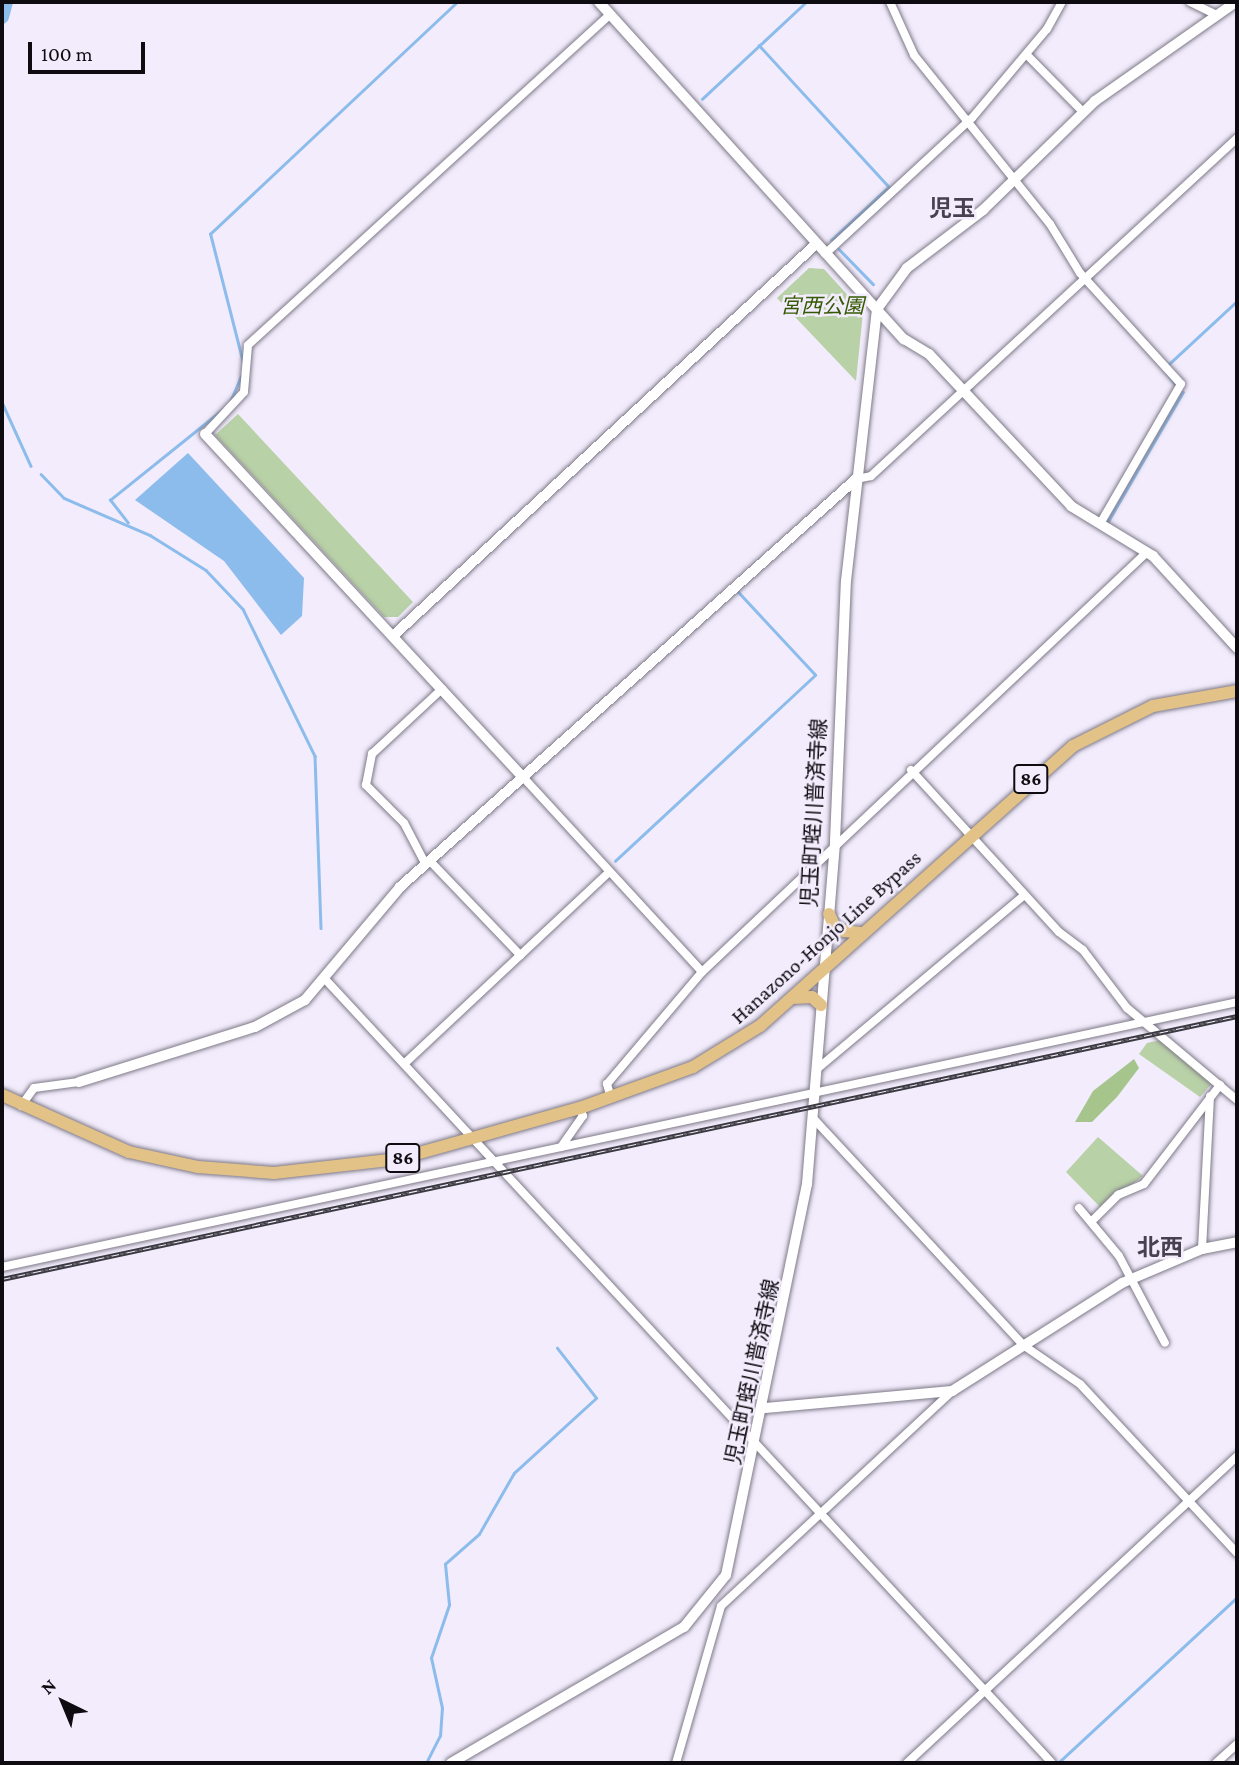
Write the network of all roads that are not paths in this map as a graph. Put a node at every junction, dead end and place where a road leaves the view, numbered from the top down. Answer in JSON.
{"nodes":[{"id":1,"x":598,"y":2,"type":"edge"},
{"id":2,"x":890,"y":2,"type":"edge"},
{"id":3,"x":1062,"y":2,"type":"edge"},
{"id":4,"x":1190,"y":2,"type":"edge"},
{"id":5,"x":1236,"y":2,"type":"edge"},
{"id":6,"x":610,"y":14,"type":"junction"},
{"id":7,"x":1217,"y":15,"type":"junction"},
{"id":8,"x":1027,"y":55,"type":"junction"},
{"id":9,"x":1083,"y":112,"type":"junction"},
{"id":10,"x":967,"y":122,"type":"junction"},
{"id":11,"x":1237,"y":138,"type":"edge"},
{"id":12,"x":1014,"y":182,"type":"junction"},
{"id":13,"x":817,"y":244,"type":"junction"},
{"id":14,"x":825,"y":254,"type":"junction"},
{"id":15,"x":1085,"y":278,"type":"junction"},
{"id":16,"x":877,"y":309,"type":"junction"},
{"id":17,"x":963,"y":393,"type":"junction"},
{"id":18,"x":205,"y":434,"type":"joint"},
{"id":19,"x":856,"y":479,"type":"junction"},
{"id":20,"x":1100,"y":524,"type":"junction"},
{"id":21,"x":1147,"y":552,"type":"junction"},
{"id":22,"x":393,"y":636,"type":"junction"},
{"id":23,"x":1237,"y":648,"type":"edge"},
{"id":24,"x":442,"y":689,"type":"junction"},
{"id":25,"x":1237,"y":691,"type":"edge"},
{"id":26,"x":911,"y":770,"type":"junction"},
{"id":27,"x":523,"y":776,"type":"junction"},
{"id":28,"x":970,"y":835,"type":"junction"},
{"id":29,"x":835,"y":842,"type":"junction"},
{"id":30,"x":427,"y":862,"type":"junction"},
{"id":31,"x":608,"y":873,"type":"junction"},
{"id":32,"x":1024,"y":895,"type":"junction"},
{"id":33,"x":829,"y":914,"type":"junction"},
{"id":34,"x":862,"y":933,"type":"junction"},
{"id":35,"x":520,"y":955,"type":"junction"},
{"id":36,"x":825,"y":966,"type":"junction"},
{"id":37,"x":702,"y":972,"type":"junction"},
{"id":38,"x":325,"y":979,"type":"junction"},
{"id":39,"x":792,"y":998,"type":"junction"},
{"id":40,"x":1237,"y":1002,"type":"edge"},
{"id":41,"x":821,"y":1006,"type":"junction"},
{"id":42,"x":1143,"y":1022,"type":"junction"},
{"id":43,"x":404,"y":1064,"type":"junction"},
{"id":44,"x":817,"y":1069,"type":"junction"},
{"id":45,"x":79,"y":1082,"type":"joint"},
{"id":46,"x":1220,"y":1085,"type":"junction"},
{"id":47,"x":813,"y":1093,"type":"junction"},
{"id":48,"x":2,"y":1095,"type":"edge"},
{"id":49,"x":1210,"y":1096,"type":"junction"},
{"id":50,"x":611,"y":1098,"type":"junction"},
{"id":51,"x":1237,"y":1100,"type":"edge"},
{"id":52,"x":21,"y":1106,"type":"junction"},
{"id":53,"x":580,"y":1108,"type":"junction"},
{"id":54,"x":813,"y":1118,"type":"junction"},
{"id":55,"x":474,"y":1139,"type":"junction"},
{"id":56,"x":561,"y":1147,"type":"junction"},
{"id":57,"x":495,"y":1162,"type":"junction"},
{"id":58,"x":1079,"y":1208,"type":"dead end"},
{"id":59,"x":1092,"y":1221,"type":"junction"},
{"id":60,"x":1237,"y":1242,"type":"edge"},
{"id":61,"x":1202,"y":1249,"type":"junction"},
{"id":62,"x":2,"y":1267,"type":"edge"},
{"id":63,"x":1132,"y":1278,"type":"junction"},
{"id":64,"x":1165,"y":1343,"type":"dead end"},
{"id":65,"x":1023,"y":1345,"type":"junction"},
{"id":66,"x":952,"y":1391,"type":"junction"},
{"id":67,"x":765,"y":1408,"type":"junction"},
{"id":68,"x":757,"y":1444,"type":"junction"},
{"id":69,"x":1237,"y":1456,"type":"edge"},
{"id":70,"x":1189,"y":1500,"type":"junction"},
{"id":71,"x":821,"y":1515,"type":"junction"},
{"id":72,"x":1237,"y":1553,"type":"edge"},
{"id":73,"x":716,"y":1603,"type":"junction"},
{"id":74,"x":985,"y":1690,"type":"junction"},
{"id":75,"x":1237,"y":1744,"type":"edge"},
{"id":76,"x":451,"y":1763,"type":"edge"},
{"id":77,"x":676,"y":1763,"type":"edge"},
{"id":78,"x":907,"y":1763,"type":"edge"},
{"id":79,"x":1052,"y":1763,"type":"edge"},
{"id":80,"x":1216,"y":1763,"type":"edge"}],
"edges":[{"from":1,"to":6,"type":"street"},
{"from":2,"to":10,"type":"street"},
{"from":3,"to":8,"type":"street"},
{"from":4,"to":7,"type":"street"},
{"from":5,"to":7,"type":"main road","name":"児玉町蛭川普済寺線"},
{"from":6,"to":13,"type":"street"},
{"from":6,"to":18,"type":"street"},
{"from":7,"to":9,"type":"main road","name":"児玉町蛭川普済寺線"},
{"from":8,"to":9,"type":"street"},
{"from":8,"to":10,"type":"street"},
{"from":9,"to":12,"type":"main road","name":"児玉町蛭川普済寺線"},
{"from":10,"to":12,"type":"street"},
{"from":10,"to":14,"type":"street"},
{"from":11,"to":15,"type":"street"},
{"from":12,"to":15,"type":"street"},
{"from":12,"to":16,"type":"main road","name":"児玉町蛭川普済寺線"},
{"from":13,"to":14,"type":"street"},
{"from":13,"to":22,"type":"street"},
{"from":14,"to":16,"type":"street"},
{"from":15,"to":17,"type":"street"},
{"from":15,"to":20,"type":"street"},
{"from":16,"to":17,"type":"street"},
{"from":16,"to":19,"type":"main road","name":"児玉町蛭川普済寺線"},
{"from":17,"to":19,"type":"street"},
{"from":17,"to":20,"type":"street"},
{"from":18,"to":22,"type":"street"},
{"from":19,"to":27,"type":"street"},
{"from":19,"to":29,"type":"main road","name":"児玉町蛭川普済寺線"},
{"from":20,"to":21,"type":"street"},
{"from":21,"to":23,"type":"street"},
{"from":21,"to":26,"type":"street"},
{"from":22,"to":24,"type":"street"},
{"from":24,"to":27,"type":"street"},
{"from":24,"to":30,"type":"street"},
{"from":25,"to":28,"type":"main road","name":"Hanazono-Honjo Line Bypass","number":"86"},
{"from":26,"to":28,"type":"street"},
{"from":26,"to":29,"type":"street"},
{"from":27,"to":30,"type":"street"},
{"from":27,"to":31,"type":"street"},
{"from":28,"to":32,"type":"street"},
{"from":28,"to":34,"type":"main road","name":"Hanazono-Honjo Line Bypass","number":"86"},
{"from":29,"to":33,"type":"main road","name":"児玉町蛭川普済寺線"},
{"from":29,"to":37,"type":"street"},
{"from":30,"to":35,"type":"street"},
{"from":30,"to":38,"type":"street"},
{"from":31,"to":35,"type":"street"},
{"from":31,"to":37,"type":"street"},
{"from":32,"to":42,"type":"street"},
{"from":32,"to":44,"type":"street"},
{"from":33,"to":34,"type":"main road"},
{"from":33,"to":36,"type":"main road","name":"児玉町蛭川普済寺線"},
{"from":34,"to":36,"type":"main road","name":"Hanazono-Honjo Line Bypass","number":"86"},
{"from":35,"to":43,"type":"street"},
{"from":36,"to":39,"type":"main road","name":"Hanazono-Honjo Line Bypass","number":"86"},
{"from":36,"to":41,"type":"main road","name":"児玉町蛭川普済寺線"},
{"from":37,"to":50,"type":"street"},
{"from":38,"to":43,"type":"street"},
{"from":38,"to":45,"type":"street"},
{"from":39,"to":41,"type":"main road"},
{"from":39,"to":50,"type":"main road","name":"Hanazono-Honjo Line Bypass","number":"86"},
{"from":40,"to":42,"type":"street"},
{"from":41,"to":44,"type":"main road","name":"児玉町蛭川普済寺線"},
{"from":42,"to":46,"type":"street"},
{"from":42,"to":47,"type":"street"},
{"from":43,"to":55,"type":"street"},
{"from":44,"to":47,"type":"main road","name":"児玉町蛭川普済寺線"},
{"from":45,"to":52,"type":"street"},
{"from":46,"to":49,"type":"street"},
{"from":46,"to":51,"type":"street"},
{"from":47,"to":54,"type":"main road","name":"児玉町蛭川普済寺線"},
{"from":47,"to":56,"type":"street"},
{"from":48,"to":52,"type":"main road","name":"Hanazono-Honjo Line Bypass","number":"86"},
{"from":49,"to":59,"type":"street"},
{"from":49,"to":61,"type":"street"},
{"from":50,"to":53,"type":"main road","name":"Hanazono-Honjo Line Bypass","number":"86"},
{"from":52,"to":55,"type":"main road","name":"Hanazono-Honjo Line Bypass","number":"86"},
{"from":53,"to":55,"type":"main road","name":"Hanazono-Honjo Line Bypass","number":"86"},
{"from":53,"to":56,"type":"street"},
{"from":54,"to":65,"type":"street"},
{"from":54,"to":67,"type":"main road","name":"児玉町蛭川普済寺線"},
{"from":55,"to":57,"type":"street"},
{"from":56,"to":57,"type":"street"},
{"from":57,"to":62,"type":"street"},
{"from":57,"to":68,"type":"street"},
{"from":58,"to":59,"type":"street"},
{"from":59,"to":63,"type":"street"},
{"from":60,"to":61,"type":"street"},
{"from":61,"to":63,"type":"street"},
{"from":63,"to":64,"type":"street"},
{"from":63,"to":65,"type":"street"},
{"from":65,"to":66,"type":"street"},
{"from":65,"to":70,"type":"street"},
{"from":66,"to":67,"type":"street"},
{"from":66,"to":71,"type":"street"},
{"from":67,"to":68,"type":"main road","name":"児玉町蛭川普済寺線"},
{"from":68,"to":71,"type":"street"},
{"from":68,"to":73,"type":"main road","name":"児玉町蛭川普済寺線"},
{"from":69,"to":70,"type":"street"},
{"from":70,"to":72,"type":"street"},
{"from":70,"to":74,"type":"street"},
{"from":71,"to":73,"type":"street"},
{"from":71,"to":74,"type":"street"},
{"from":73,"to":76,"type":"main road","name":"児玉町蛭川普済寺線"},
{"from":73,"to":77,"type":"street"},
{"from":74,"to":78,"type":"street"},
{"from":74,"to":79,"type":"street"},
{"from":75,"to":80,"type":"street"}]}
